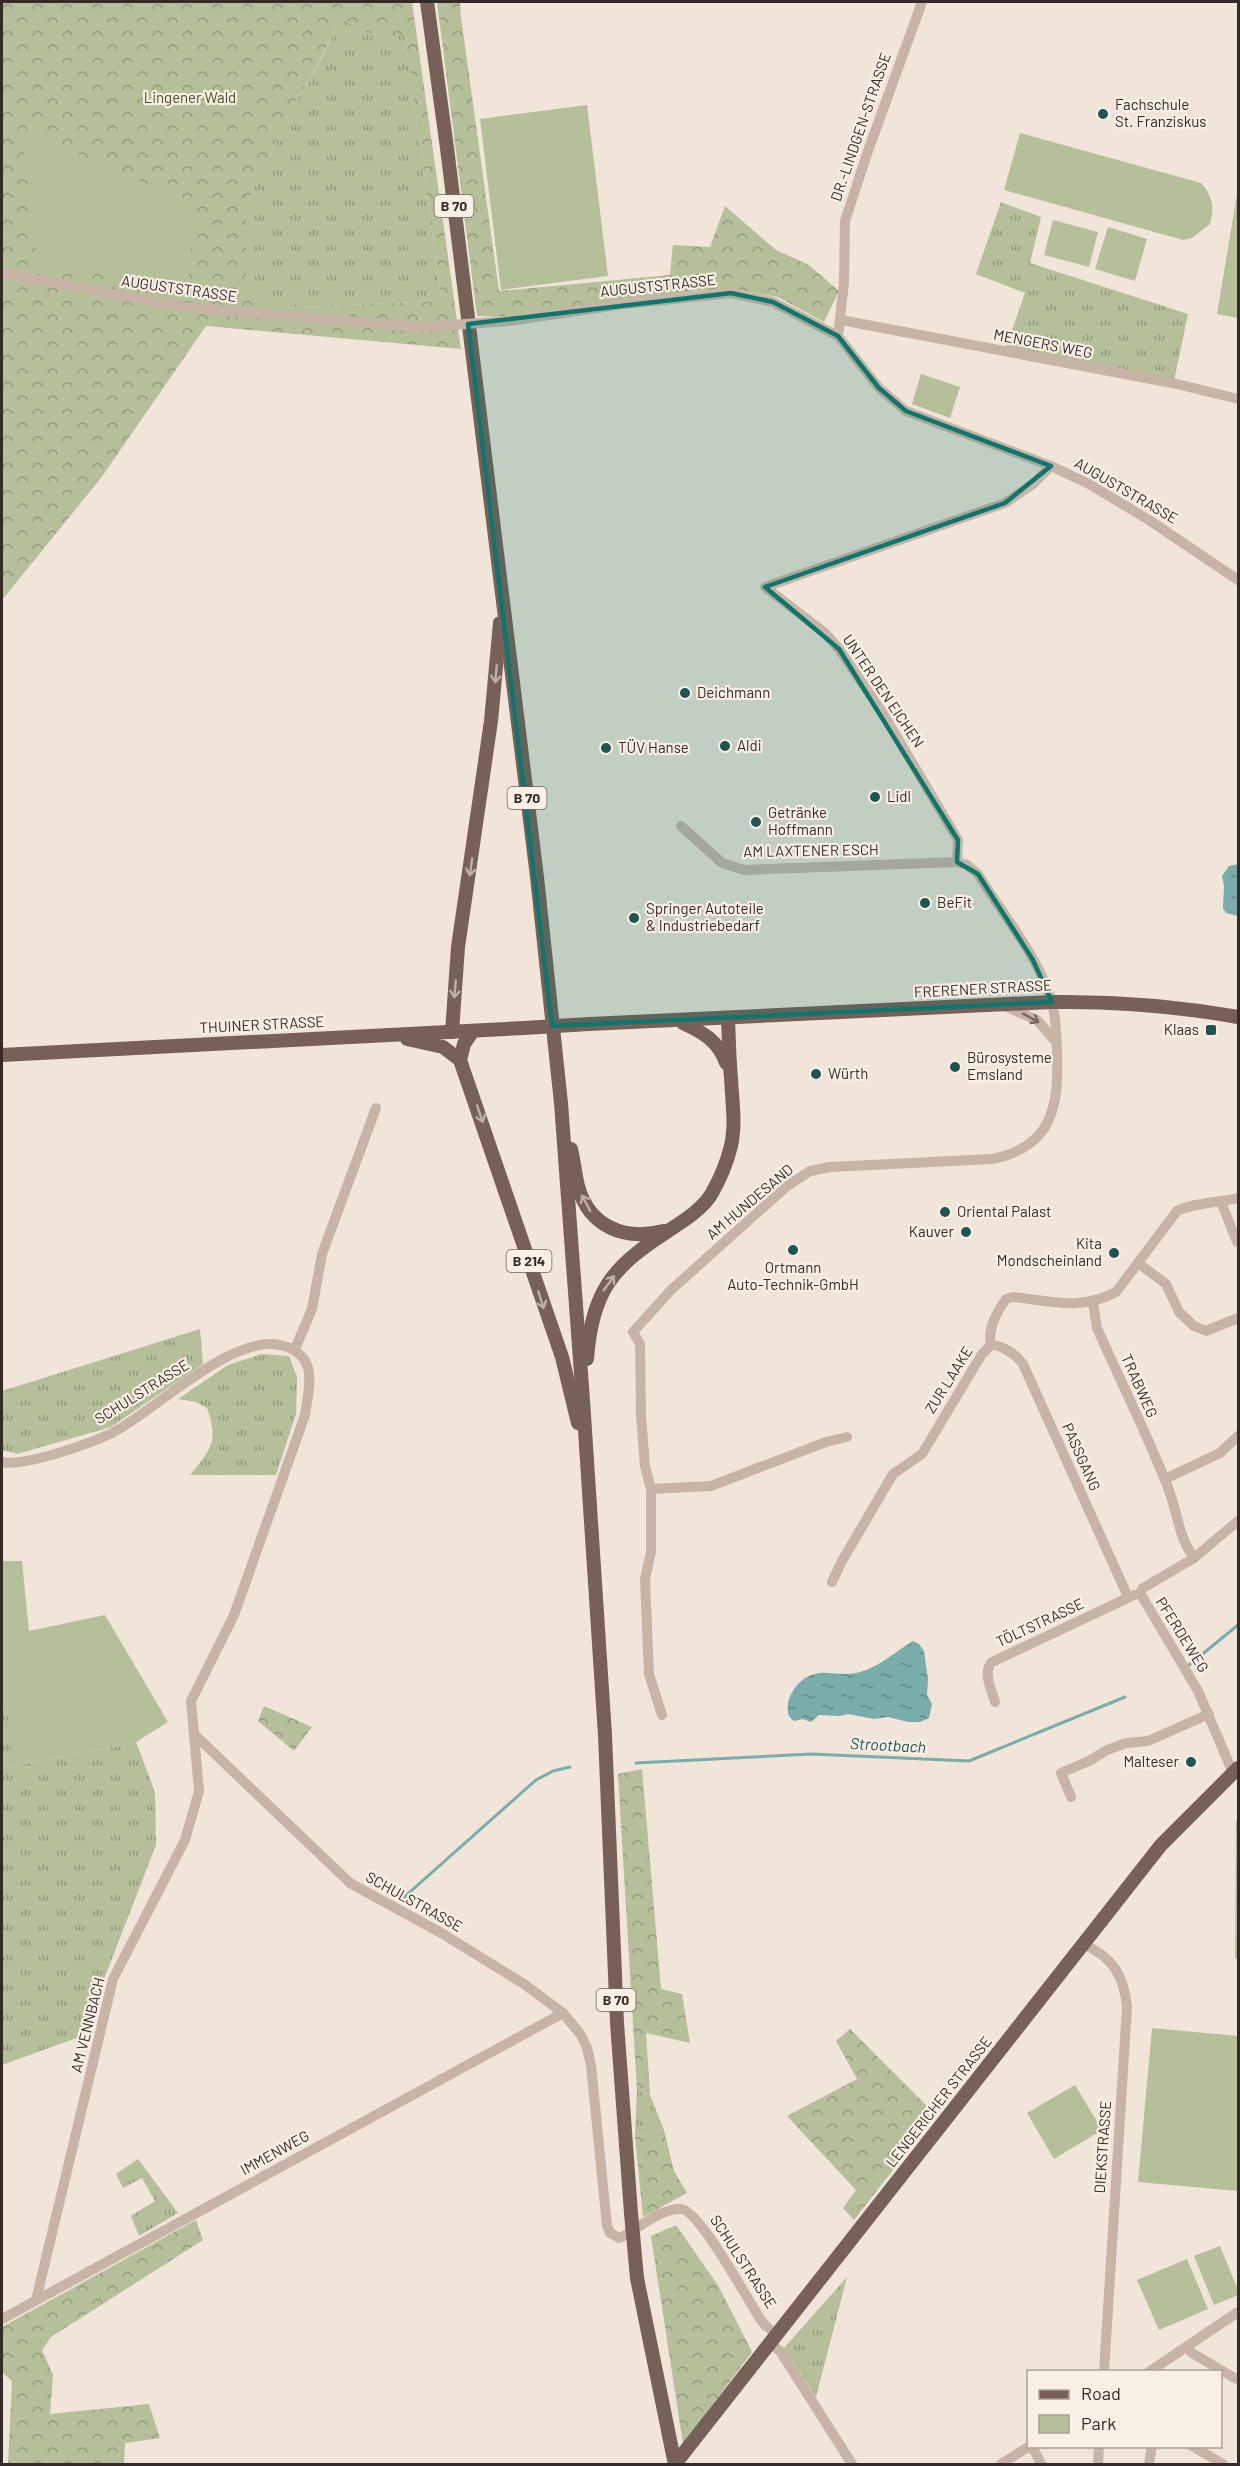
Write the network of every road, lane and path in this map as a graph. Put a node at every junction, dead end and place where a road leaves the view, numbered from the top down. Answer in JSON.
{"nodes":[{"id":1,"x":427,"y":2,"type":"edge"},
{"id":2,"x":922,"y":2,"type":"edge"},
{"id":3,"x":2,"y":273,"type":"edge"},
{"id":4,"x":841,"y":320,"type":"junction"},
{"id":5,"x":838,"y":336,"type":"junction"},
{"id":6,"x":1239,"y":399,"type":"edge"},
{"id":7,"x":1051,"y":466,"type":"junction"},
{"id":8,"x":1239,"y":580,"type":"edge"},
{"id":9,"x":502,"y":594,"type":"junction"},
{"id":10,"x":681,"y":826,"type":"dead end"},
{"id":11,"x":957,"y":862,"type":"junction"},
{"id":12,"x":1052,"y":1002,"type":"junction"},
{"id":13,"x":998,"y":1004,"type":"junction"},
{"id":14,"x":1239,"y":1017,"type":"edge"},
{"id":15,"x":728,"y":1019,"type":"junction"},
{"id":16,"x":678,"y":1021,"type":"junction"},
{"id":17,"x":589,"y":1024,"type":"joint"},
{"id":18,"x":473,"y":1030,"type":"junction"},
{"id":19,"x":452,"y":1032,"type":"junction"},
{"id":20,"x":396,"y":1036,"type":"junction"},
{"id":21,"x":1056,"y":1042,"type":"junction"},
{"id":22,"x":2,"y":1055,"type":"edge"},
{"id":23,"x":460,"y":1059,"type":"junction"},
{"id":24,"x":730,"y":1074,"type":"junction"},
{"id":25,"x":561,"y":1103,"type":"junction"},
{"id":26,"x":376,"y":1108,"type":"dead end"},
{"id":27,"x":1239,"y":1198,"type":"edge"},
{"id":28,"x":1221,"y":1202,"type":"junction"},
{"id":29,"x":673,"y":1228,"type":"junction"},
{"id":30,"x":1237,"y":1242,"type":"edge"},
{"id":31,"x":1138,"y":1263,"type":"junction"},
{"id":32,"x":1093,"y":1303,"type":"junction"},
{"id":33,"x":1239,"y":1318,"type":"edge"},
{"id":34,"x":991,"y":1345,"type":"junction"},
{"id":35,"x":295,"y":1349,"type":"junction"},
{"id":36,"x":584,"y":1400,"type":"junction"},
{"id":37,"x":1239,"y":1436,"type":"edge"},
{"id":38,"x":847,"y":1437,"type":"dead end"},
{"id":39,"x":2,"y":1462,"type":"edge"},
{"id":40,"x":587,"y":1466,"type":"junction"},
{"id":41,"x":1165,"y":1479,"type":"junction"},
{"id":42,"x":651,"y":1489,"type":"junction"},
{"id":43,"x":1239,"y":1521,"type":"edge"},
{"id":44,"x":1194,"y":1558,"type":"junction"},
{"id":45,"x":832,"y":1582,"type":"dead end"},
{"id":46,"x":1140,"y":1593,"type":"junction"},
{"id":47,"x":1128,"y":1597,"type":"junction"},
{"id":48,"x":995,"y":1702,"type":"dead end"},
{"id":49,"x":1209,"y":1714,"type":"junction"},
{"id":50,"x":662,"y":1715,"type":"dead end"},
{"id":51,"x":194,"y":1734,"type":"junction"},
{"id":52,"x":1236,"y":1770,"type":"edge"},
{"id":53,"x":1071,"y":1797,"type":"dead end"},
{"id":54,"x":1083,"y":1944,"type":"junction"},
{"id":55,"x":562,"y":2013,"type":"junction"},
{"id":56,"x":36,"y":2300,"type":"junction"},
{"id":57,"x":1239,"y":2312,"type":"edge"},
{"id":58,"x":2,"y":2319,"type":"edge"},
{"id":59,"x":774,"y":2339,"type":"junction"},
{"id":60,"x":1188,"y":2348,"type":"junction"},
{"id":61,"x":1104,"y":2370,"type":"edge"},
{"id":62,"x":1152,"y":2370,"type":"edge"},
{"id":63,"x":1222,"y":2370,"type":"edge"},
{"id":64,"x":1222,"y":2370,"type":"edge"},
{"id":65,"x":1239,"y":2380,"type":"edge"},
{"id":66,"x":1028,"y":2448,"type":"edge"},
{"id":67,"x":1032,"y":2448,"type":"edge"},
{"id":68,"x":1099,"y":2448,"type":"edge"},
{"id":69,"x":1152,"y":2448,"type":"edge"},
{"id":70,"x":1195,"y":2448,"type":"edge"},
{"id":71,"x":675,"y":2464,"type":"edge"},
{"id":72,"x":852,"y":2464,"type":"edge"},
{"id":73,"x":1001,"y":2464,"type":"edge"},
{"id":74,"x":1041,"y":2464,"type":"edge"},
{"id":75,"x":1098,"y":2464,"type":"edge"},
{"id":76,"x":1149,"y":2464,"type":"edge"},
{"id":77,"x":1223,"y":2464,"type":"edge"}],
"edges":[{"from":1,"to":9,"type":"main road","number":"B 70"},
{"from":2,"to":4,"type":"street","name":"DR.-LINDGEN-STRASSE"},
{"from":3,"to":5,"type":"street","name":"AUGUSTSTRASSE","bridge":true},
{"from":4,"to":5,"type":"street","name":"DR.-LINDGEN-STRASSE"},
{"from":4,"to":6,"type":"street","name":"MENGERS WEG"},
{"from":5,"to":7,"type":"street","name":"AUGUSTSTRASSE"},
{"from":7,"to":8,"type":"street","name":"AUGUSTSTRASSE"},
{"from":7,"to":11,"type":"street","name":"UNTER DEN EICHEN"},
{"from":9,"to":19,"type":"main road","one_way":true},
{"from":9,"to":25,"type":"main road","number":"B 70"},
{"from":10,"to":11,"type":"street","name":"AM LAXTENER ESCH"},
{"from":11,"to":12,"type":"street"},
{"from":12,"to":13,"type":"main road","name":"FRERENER STRASSE"},
{"from":12,"to":14,"type":"main road","name":"FRERENER STRASSE"},
{"from":12,"to":21,"type":"street","name":"AM HUNDESAND"},
{"from":13,"to":15,"type":"main road","name":"FRERENER STRASSE"},
{"from":13,"to":21,"type":"street","one_way":true},
{"from":15,"to":16,"type":"main road","name":"FRERENER STRASSE"},
{"from":15,"to":24,"type":"main road"},
{"from":16,"to":17,"type":"main road","name":"FRERENER STRASSE"},
{"from":16,"to":24,"type":"main road"},
{"from":17,"to":18,"type":"main road","name":"THUINER STRASSE","bridge":true},
{"from":18,"to":19,"type":"main road","name":"THUINER STRASSE"},
{"from":18,"to":23,"type":"main road"},
{"from":19,"to":20,"type":"main road","name":"THUINER STRASSE"},
{"from":20,"to":22,"type":"main road","name":"THUINER STRASSE"},
{"from":20,"to":23,"type":"main road"},
{"from":21,"to":42,"type":"street","name":"AM HUNDESAND"},
{"from":23,"to":40,"type":"main road","number":"B 214","one_way":true},
{"from":24,"to":29,"type":"main road"},
{"from":29,"to":25,"type":"main road","one_way":true},
{"from":25,"to":36,"type":"main road","number":"B 70"},
{"from":26,"to":35,"type":"street"},
{"from":27,"to":28,"type":"street"},
{"from":28,"to":30,"type":"street"},
{"from":28,"to":31,"type":"street"},
{"from":36,"to":29,"type":"main road","one_way":true},
{"from":31,"to":32,"type":"street"},
{"from":31,"to":33,"type":"street"},
{"from":32,"to":34,"type":"street","name":"ZUR LAAKE"},
{"from":32,"to":41,"type":"street","name":"TRABWEG"},
{"from":34,"to":45,"type":"street","name":"ZUR LAAKE"},
{"from":34,"to":47,"type":"street","name":"PASSGANG"},
{"from":35,"to":39,"type":"street","name":"SCHULSTRASSE"},
{"from":35,"to":51,"type":"street"},
{"from":36,"to":40,"type":"main road","number":"B 70"},
{"from":37,"to":41,"type":"street"},
{"from":38,"to":42,"type":"street"},
{"from":40,"to":71,"type":"main road","number":"B 70","bridge":true},
{"from":41,"to":44,"type":"street","name":"TRABWEG"},
{"from":42,"to":50,"type":"street","name":"AM HUNDESAND"},
{"from":43,"to":44,"type":"street","name":"PFERDEWEG"},
{"from":44,"to":46,"type":"street","name":"PFERDEWEG"},
{"from":46,"to":47,"type":"street","name":"TÖLTSTRASSE"},
{"from":46,"to":49,"type":"street","name":"PFERDEWEG"},
{"from":47,"to":48,"type":"street","name":"TÖLTSTRASSE"},
{"from":49,"to":52,"type":"street","name":"PFERDEWEG"},
{"from":49,"to":53,"type":"street"},
{"from":51,"to":55,"type":"street","name":"SCHULSTRASSE"},
{"from":51,"to":56,"type":"street","name":"AM VENNBACH"},
{"from":52,"to":54,"type":"main road","name":"LENGERICHER STRASSE"},
{"from":54,"to":59,"type":"main road","name":"LENGERICHER STRASSE"},
{"from":54,"to":61,"type":"street","name":"DIEKSTRASSE"},
{"from":55,"to":56,"type":"street","name":"IMMENWEG"},
{"from":55,"to":59,"type":"street","name":"SCHULSTRASSE"},
{"from":56,"to":58,"type":"street","name":"IMMENWEG"},
{"from":57,"to":60,"type":"street"},
{"from":59,"to":71,"type":"main road","name":"LENGERICHER STRASSE"},
{"from":59,"to":72,"type":"street","name":"SCHULSTRASSE"},
{"from":60,"to":62,"type":"street"},
{"from":60,"to":64,"type":"street"},
{"from":63,"to":65,"type":"street"},
{"from":66,"to":73,"type":"street"},
{"from":67,"to":74,"type":"street"},
{"from":68,"to":75,"type":"street"},
{"from":69,"to":76,"type":"street"},
{"from":70,"to":77,"type":"street"}]}
